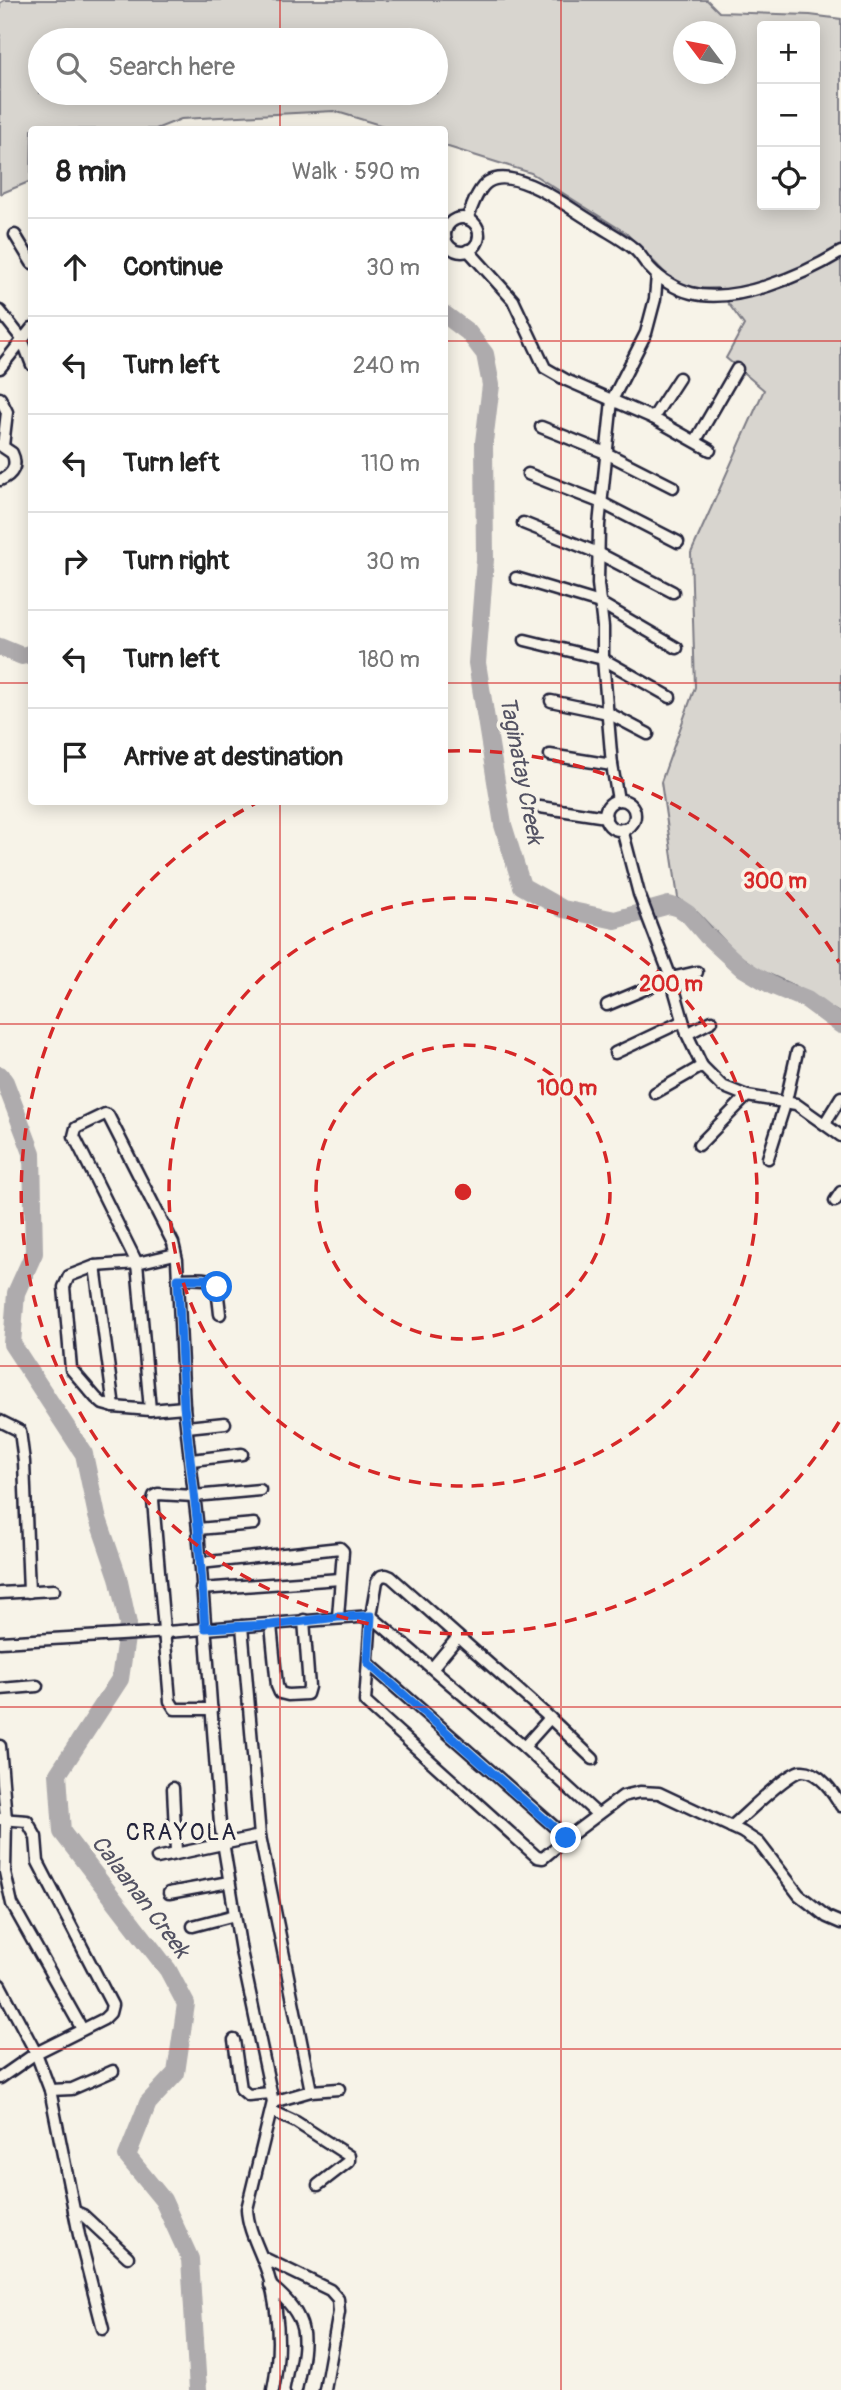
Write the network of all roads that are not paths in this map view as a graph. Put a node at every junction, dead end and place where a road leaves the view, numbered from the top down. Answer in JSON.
{"nodes":[{"id":1,"x":467,"y":219,"type":"junction"},
{"id":2,"x":448,"y":222,"type":"edge"},
{"id":3,"x":15,"y":235,"type":"dead end"},
{"id":4,"x":448,"y":245,"type":"edge"},
{"id":5,"x":468,"y":250,"type":"junction"},
{"id":6,"x":841,"y":252,"type":"edge"},
{"id":7,"x":28,"y":257,"type":"edge"},
{"id":8,"x":657,"y":275,"type":"junction"},
{"id":9,"x":0,"y":311,"type":"edge"},
{"id":10,"x":28,"y":332,"type":"edge"},
{"id":11,"x":22,"y":339,"type":"junction"},
{"id":12,"x":28,"y":355,"type":"edge"},
{"id":13,"x":0,"y":368,"type":"edge"},
{"id":14,"x":737,"y":369,"type":"dead end"},
{"id":15,"x":679,"y":378,"type":"dead end"},
{"id":16,"x":612,"y":400,"type":"junction"},
{"id":17,"x":1,"y":404,"type":"edge"},
{"id":18,"x":653,"y":418,"type":"junction"},
{"id":19,"x":541,"y":427,"type":"dead end"},
{"id":20,"x":696,"y":440,"type":"junction"},
{"id":21,"x":1,"y":445,"type":"edge"},
{"id":22,"x":710,"y":450,"type":"dead end"},
{"id":23,"x":606,"y":453,"type":"junction"},
{"id":24,"x":528,"y":474,"type":"dead end"},
{"id":25,"x":0,"y":480,"type":"edge"},
{"id":26,"x":673,"y":487,"type":"dead end"},
{"id":27,"x":602,"y":503,"type":"junction"},
{"id":28,"x":523,"y":523,"type":"dead end"},
{"id":29,"x":678,"y":542,"type":"dead end"},
{"id":30,"x":598,"y":553,"type":"junction"},
{"id":31,"x":516,"y":578,"type":"dead end"},
{"id":32,"x":673,"y":592,"type":"dead end"},
{"id":33,"x":600,"y":603,"type":"junction"},
{"id":34,"x":525,"y":640,"type":"dead end"},
{"id":35,"x":677,"y":648,"type":"dead end"},
{"id":36,"x":603,"y":659,"type":"junction"},
{"id":37,"x":670,"y":697,"type":"dead end"},
{"id":38,"x":551,"y":701,"type":"dead end"},
{"id":39,"x":608,"y":713,"type":"junction"},
{"id":40,"x":648,"y":734,"type":"dead end"},
{"id":41,"x":550,"y":755,"type":"dead end"},
{"id":42,"x":612,"y":765,"type":"junction"},
{"id":43,"x":618,"y":800,"type":"junction"},
{"id":44,"x":540,"y":807,"type":"dead end"},
{"id":45,"x":606,"y":817,"type":"junction"},
{"id":46,"x":622,"y":830,"type":"junction"},
{"id":47,"x":697,"y":972,"type":"dead end"},
{"id":48,"x":671,"y":978,"type":"junction"},
{"id":49,"x":607,"y":1005,"type":"dead end"},
{"id":50,"x":683,"y":1021,"type":"junction"},
{"id":51,"x":712,"y":1021,"type":"dead end"},
{"id":52,"x":687,"y":1034,"type":"junction"},
{"id":53,"x":797,"y":1052,"type":"dead end"},
{"id":54,"x":615,"y":1053,"type":"dead end"},
{"id":55,"x":702,"y":1066,"type":"junction"},
{"id":56,"x":655,"y":1093,"type":"dead end"},
{"id":57,"x":747,"y":1096,"type":"junction"},
{"id":58,"x":841,"y":1097,"type":"edge"},
{"id":59,"x":786,"y":1101,"type":"junction"},
{"id":60,"x":825,"y":1123,"type":"junction"},
{"id":61,"x":841,"y":1136,"type":"edge"},
{"id":62,"x":699,"y":1145,"type":"dead end"},
{"id":63,"x":768,"y":1157,"type":"dead end"},
{"id":64,"x":175,"y":1254,"type":"junction"},
{"id":65,"x":137,"y":1263,"type":"junction"},
{"id":66,"x":95,"y":1266,"type":"junction"},
{"id":67,"x":178,"y":1279,"type":"junction"},
{"id":68,"x":219,"y":1314,"type":"dead end"},
{"id":69,"x":184,"y":1406,"type":"junction"},
{"id":70,"x":114,"y":1407,"type":"junction"},
{"id":71,"x":150,"y":1409,"type":"junction"},
{"id":72,"x":0,"y":1422,"type":"edge"},
{"id":73,"x":225,"y":1423,"type":"dead end"},
{"id":74,"x":187,"y":1427,"type":"junction"},
{"id":75,"x":242,"y":1454,"type":"dead end"},
{"id":76,"x":192,"y":1460,"type":"junction"},
{"id":77,"x":260,"y":1490,"type":"dead end"},
{"id":78,"x":194,"y":1496,"type":"junction"},
{"id":79,"x":254,"y":1524,"type":"dead end"},
{"id":80,"x":198,"y":1528,"type":"junction"},
{"id":81,"x":200,"y":1563,"type":"junction"},
{"id":82,"x":340,"y":1579,"type":"junction"},
{"id":83,"x":201,"y":1589,"type":"junction"},
{"id":84,"x":54,"y":1590,"type":"dead end"},
{"id":85,"x":29,"y":1592,"type":"junction"},
{"id":86,"x":0,"y":1593,"type":"edge"},
{"id":87,"x":371,"y":1616,"type":"junction"},
{"id":88,"x":338,"y":1617,"type":"junction"},
{"id":89,"x":304,"y":1620,"type":"junction"},
{"id":90,"x":271,"y":1625,"type":"junction"},
{"id":91,"x":242,"y":1626,"type":"junction"},
{"id":92,"x":205,"y":1628,"type":"junction"},
{"id":93,"x":159,"y":1633,"type":"junction"},
{"id":94,"x":458,"y":1637,"type":"junction"},
{"id":95,"x":0,"y":1642,"type":"edge"},
{"id":96,"x":368,"y":1663,"type":"junction"},
{"id":97,"x":433,"y":1667,"type":"junction"},
{"id":98,"x":37,"y":1686,"type":"dead end"},
{"id":99,"x":0,"y":1689,"type":"edge"},
{"id":100,"x":212,"y":1709,"type":"junction"},
{"id":101,"x":550,"y":1718,"type":"junction"},
{"id":102,"x":0,"y":1746,"type":"edge"},
{"id":103,"x":524,"y":1747,"type":"junction"},
{"id":104,"x":593,"y":1759,"type":"dead end"},
{"id":105,"x":173,"y":1788,"type":"dead end"},
{"id":106,"x":841,"y":1806,"type":"edge"},
{"id":107,"x":597,"y":1814,"type":"junction"},
{"id":108,"x":3,"y":1819,"type":"edge"},
{"id":109,"x":730,"y":1827,"type":"junction"},
{"id":110,"x":260,"y":1836,"type":"junction"},
{"id":111,"x":566,"y":1838,"type":"junction"},
{"id":112,"x":222,"y":1844,"type":"junction"},
{"id":113,"x":176,"y":1852,"type":"junction"},
{"id":114,"x":157,"y":1858,"type":"dead end"},
{"id":115,"x":229,"y":1882,"type":"junction"},
{"id":116,"x":169,"y":1893,"type":"dead end"},
{"id":117,"x":235,"y":1915,"type":"junction"},
{"id":118,"x":841,"y":1923,"type":"edge"},
{"id":119,"x":193,"y":1926,"type":"dead end"},
{"id":120,"x":0,"y":1985,"type":"edge"},
{"id":121,"x":82,"y":2029,"type":"junction"},
{"id":122,"x":234,"y":2040,"type":"dead end"},
{"id":123,"x":36,"y":2053,"type":"junction"},
{"id":124,"x":114,"y":2071,"type":"dead end"},
{"id":125,"x":0,"y":2078,"type":"edge"},
{"id":126,"x":339,"y":2089,"type":"dead end"},
{"id":127,"x":50,"y":2090,"type":"junction"},
{"id":128,"x":311,"y":2091,"type":"junction"},
{"id":129,"x":272,"y":2102,"type":"junction"},
{"id":130,"x":318,"y":2185,"type":"dead end"},
{"id":131,"x":74,"y":2211,"type":"junction"},
{"id":132,"x":128,"y":2257,"type":"dead end"},
{"id":133,"x":262,"y":2257,"type":"junction"},
{"id":134,"x":270,"y":2285,"type":"junction"},
{"id":135,"x":103,"y":2329,"type":"dead end"},
{"id":136,"x":273,"y":2390,"type":"edge"},
{"id":137,"x":296,"y":2390,"type":"edge"},
{"id":138,"x":325,"y":2390,"type":"edge"}],
"edges":[{"from":1,"to":2,"type":"street"},
{"from":1,"to":5,"type":"street"},
{"from":1,"to":8,"type":"street"},
{"from":3,"to":7,"type":"street"},
{"from":4,"to":5,"type":"street"},
{"from":5,"to":16,"type":"street"},
{"from":6,"to":8,"type":"street"},
{"from":8,"to":16,"type":"street"},
{"from":9,"to":11,"type":"street"},
{"from":10,"to":11,"type":"street"},
{"from":11,"to":12,"type":"street"},
{"from":11,"to":13,"type":"street"},
{"from":14,"to":20,"type":"street"},
{"from":15,"to":18,"type":"street"},
{"from":16,"to":18,"type":"street"},
{"from":16,"to":23,"type":"street"},
{"from":17,"to":21,"type":"street"},
{"from":18,"to":20,"type":"street"},
{"from":19,"to":23,"type":"street"},
{"from":20,"to":22,"type":"street"},
{"from":21,"to":25,"type":"street"},
{"from":23,"to":26,"type":"street"},
{"from":23,"to":27,"type":"street"},
{"from":24,"to":27,"type":"street"},
{"from":27,"to":29,"type":"street"},
{"from":27,"to":30,"type":"street"},
{"from":28,"to":30,"type":"street"},
{"from":30,"to":32,"type":"street"},
{"from":30,"to":33,"type":"street"},
{"from":31,"to":33,"type":"street"},
{"from":33,"to":35,"type":"street"},
{"from":33,"to":36,"type":"street"},
{"from":34,"to":36,"type":"street"},
{"from":36,"to":37,"type":"street"},
{"from":36,"to":39,"type":"street"},
{"from":38,"to":39,"type":"street"},
{"from":39,"to":40,"type":"street"},
{"from":39,"to":42,"type":"street"},
{"from":41,"to":42,"type":"street"},
{"from":42,"to":43,"type":"street"},
{"from":43,"to":45,"type":"street"},
{"from":43,"to":46,"type":"street"},
{"from":44,"to":45,"type":"street"},
{"from":45,"to":46,"type":"street"},
{"from":46,"to":48,"type":"street"},
{"from":47,"to":48,"type":"street"},
{"from":48,"to":49,"type":"street"},
{"from":48,"to":50,"type":"street"},
{"from":50,"to":52,"type":"street"},
{"from":50,"to":54,"type":"street"},
{"from":51,"to":52,"type":"street"},
{"from":52,"to":55,"type":"street"},
{"from":53,"to":59,"type":"street"},
{"from":55,"to":56,"type":"street"},
{"from":55,"to":57,"type":"street"},
{"from":57,"to":59,"type":"street"},
{"from":57,"to":62,"type":"street"},
{"from":58,"to":60,"type":"street"},
{"from":59,"to":60,"type":"street"},
{"from":59,"to":63,"type":"street"},
{"from":60,"to":61,"type":"street"},
{"from":64,"to":65,"type":"street"},
{"from":64,"to":65,"type":"street"},
{"from":64,"to":67,"type":"street"},
{"from":65,"to":66,"type":"street"},
{"from":65,"to":71,"type":"street"},
{"from":66,"to":70,"type":"street"},
{"from":66,"to":70,"type":"street"},
{"from":67,"to":68,"type":"street"},
{"from":67,"to":69,"type":"street"},
{"from":69,"to":71,"type":"street"},
{"from":69,"to":74,"type":"street"},
{"from":70,"to":71,"type":"street"},
{"from":72,"to":85,"type":"street"},
{"from":73,"to":74,"type":"street"},
{"from":74,"to":76,"type":"street"},
{"from":75,"to":76,"type":"street"},
{"from":76,"to":78,"type":"street"},
{"from":77,"to":78,"type":"street"},
{"from":78,"to":80,"type":"street"},
{"from":78,"to":93,"type":"street"},
{"from":79,"to":80,"type":"street"},
{"from":80,"to":81,"type":"street"},
{"from":81,"to":82,"type":"street"},
{"from":81,"to":83,"type":"street"},
{"from":82,"to":83,"type":"street"},
{"from":82,"to":88,"type":"street"},
{"from":83,"to":92,"type":"street"},
{"from":84,"to":85,"type":"street"},
{"from":85,"to":86,"type":"street"},
{"from":87,"to":88,"type":"street"},
{"from":87,"to":94,"type":"street"},
{"from":87,"to":96,"type":"street"},
{"from":87,"to":97,"type":"street"},
{"from":88,"to":89,"type":"street"},
{"from":89,"to":90,"type":"street"},
{"from":89,"to":90,"type":"street"},
{"from":90,"to":91,"type":"street"},
{"from":91,"to":92,"type":"street"},
{"from":91,"to":110,"type":"street"},
{"from":92,"to":93,"type":"street"},
{"from":92,"to":100,"type":"street"},
{"from":93,"to":95,"type":"street"},
{"from":93,"to":100,"type":"street"},
{"from":94,"to":97,"type":"street"},
{"from":94,"to":101,"type":"street"},
{"from":96,"to":111,"type":"street"},
{"from":96,"to":111,"type":"street"},
{"from":97,"to":103,"type":"street"},
{"from":98,"to":99,"type":"street"},
{"from":100,"to":112,"type":"street"},
{"from":101,"to":103,"type":"street"},
{"from":101,"to":104,"type":"street"},
{"from":102,"to":108,"type":"street"},
{"from":103,"to":107,"type":"street"},
{"from":105,"to":113,"type":"street"},
{"from":106,"to":109,"type":"street"},
{"from":107,"to":109,"type":"street"},
{"from":107,"to":111,"type":"street"},
{"from":108,"to":121,"type":"street"},
{"from":108,"to":121,"type":"street"},
{"from":109,"to":118,"type":"street"},
{"from":110,"to":112,"type":"street"},
{"from":110,"to":128,"type":"street"},
{"from":112,"to":113,"type":"street"},
{"from":112,"to":115,"type":"street"},
{"from":113,"to":114,"type":"street"},
{"from":115,"to":116,"type":"street"},
{"from":115,"to":117,"type":"street"},
{"from":117,"to":119,"type":"street"},
{"from":117,"to":129,"type":"street"},
{"from":120,"to":123,"type":"street"},
{"from":121,"to":123,"type":"street"},
{"from":122,"to":129,"type":"street"},
{"from":123,"to":125,"type":"street"},
{"from":123,"to":127,"type":"street"},
{"from":124,"to":127,"type":"street"},
{"from":126,"to":128,"type":"street"},
{"from":127,"to":131,"type":"street"},
{"from":128,"to":129,"type":"street"},
{"from":129,"to":130,"type":"street"},
{"from":129,"to":133,"type":"street"},
{"from":131,"to":132,"type":"street"},
{"from":131,"to":135,"type":"street"},
{"from":133,"to":134,"type":"street"},
{"from":133,"to":138,"type":"street"},
{"from":134,"to":136,"type":"street"},
{"from":134,"to":137,"type":"street"}]}
